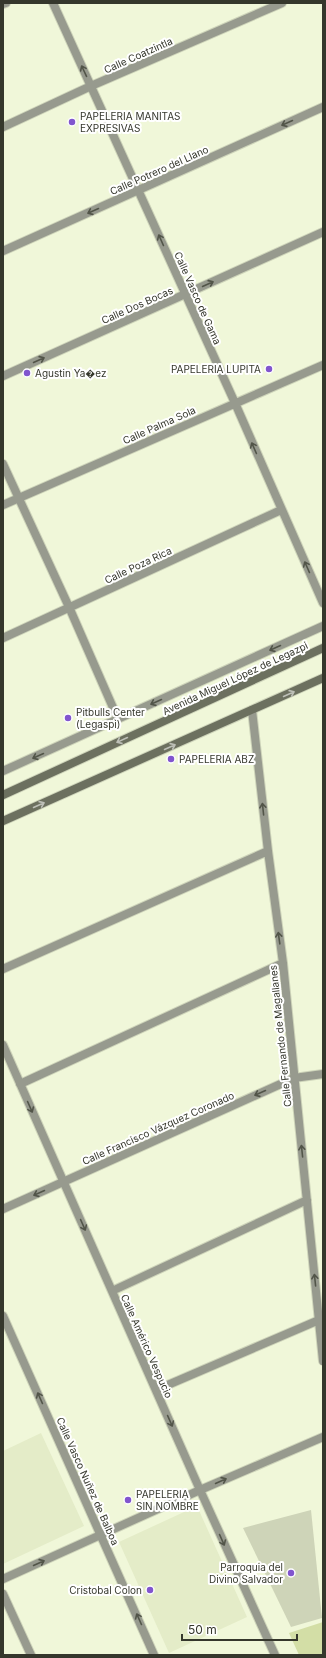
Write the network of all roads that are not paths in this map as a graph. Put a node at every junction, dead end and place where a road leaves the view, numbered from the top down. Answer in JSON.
{"nodes":[{"id":1,"x":53,"y":3,"type":"edge"},
{"id":2,"x":282,"y":3,"type":"edge"},
{"id":3,"x":91,"y":86,"type":"junction"},
{"id":4,"x":323,"y":107,"type":"edge"},
{"id":5,"x":3,"y":127,"type":"edge"},
{"id":6,"x":138,"y":190,"type":"junction"},
{"id":7,"x":323,"y":232,"type":"edge"},
{"id":8,"x":3,"y":251,"type":"edge"},
{"id":9,"x":185,"y":294,"type":"junction"},
{"id":10,"x":323,"y":365,"type":"edge"},
{"id":11,"x":3,"y":376,"type":"edge"},
{"id":12,"x":235,"y":403,"type":"junction"},
{"id":13,"x":3,"y":464,"type":"edge"},
{"id":14,"x":18,"y":498,"type":"junction"},
{"id":15,"x":3,"y":505,"type":"edge"},
{"id":16,"x":281,"y":510,"type":"junction"},
{"id":17,"x":323,"y":603,"type":"edge"},
{"id":18,"x":69,"y":608,"type":"junction"},
{"id":19,"x":323,"y":626,"type":"edge"},
{"id":20,"x":3,"y":638,"type":"edge"},
{"id":21,"x":323,"y":648,"type":"edge"},
{"id":22,"x":323,"y":678,"type":"edge"},
{"id":23,"x":252,"y":710,"type":"junction"},
{"id":24,"x":118,"y":719,"type":"junction"},
{"id":25,"x":3,"y":771,"type":"edge"},
{"id":26,"x":3,"y":795,"type":"edge"},
{"id":27,"x":3,"y":821,"type":"edge"},
{"id":28,"x":268,"y":851,"type":"junction"},
{"id":29,"x":283,"y":963,"type":"junction"},
{"id":30,"x":3,"y":969,"type":"edge"},
{"id":31,"x":3,"y":1045,"type":"edge"},
{"id":32,"x":323,"y":1074,"type":"edge"},
{"id":33,"x":294,"y":1078,"type":"junction"},
{"id":34,"x":20,"y":1084,"type":"junction"},
{"id":35,"x":64,"y":1182,"type":"junction"},
{"id":36,"x":307,"y":1200,"type":"junction"},
{"id":37,"x":3,"y":1209,"type":"edge"},
{"id":38,"x":112,"y":1291,"type":"junction"},
{"id":39,"x":3,"y":1316,"type":"edge"},
{"id":40,"x":319,"y":1320,"type":"junction"},
{"id":41,"x":323,"y":1361,"type":"edge"},
{"id":42,"x":156,"y":1390,"type":"junction"},
{"id":43,"x":323,"y":1437,"type":"edge"},
{"id":44,"x":200,"y":1490,"type":"junction"},
{"id":45,"x":101,"y":1535,"type":"junction"},
{"id":46,"x":3,"y":1580,"type":"edge"},
{"id":47,"x":3,"y":1594,"type":"edge"},
{"id":48,"x":30,"y":1655,"type":"edge"},
{"id":49,"x":154,"y":1655,"type":"edge"},
{"id":50,"x":275,"y":1655,"type":"edge"}],
"edges":[{"from":3,"to":1,"type":"street","name":"Calle Vasco de Gama","one_way":true},
{"from":2,"to":3,"type":"street","name":"Calle Coatzintla"},
{"from":3,"to":5,"type":"street","name":"Calle Coatzintla"},
{"from":3,"to":6,"type":"street","name":"Calle Vasco de Gama"},
{"from":4,"to":6,"type":"street","name":"Calle Potrero del Llano","one_way":true},
{"from":6,"to":8,"type":"street","name":"Calle Potrero del Llano","one_way":true},
{"from":9,"to":6,"type":"street","name":"Calle Vasco de Gama","one_way":true},
{"from":9,"to":7,"type":"street","name":"Calle Dos Bocas","one_way":true},
{"from":11,"to":9,"type":"street","name":"Calle Dos Bocas","one_way":true},
{"from":9,"to":12,"type":"street","name":"Calle Vasco de Gama"},
{"from":10,"to":12,"type":"street","name":"Calle Palma Sola"},
{"from":12,"to":14,"type":"street","name":"Calle Palma Sola"},
{"from":16,"to":12,"type":"street","name":"Calle Vasco de Gama","one_way":true},
{"from":13,"to":14,"type":"street"},
{"from":14,"to":15,"type":"street","name":"Calle Palma Sola"},
{"from":14,"to":18,"type":"street"},
{"from":17,"to":16,"type":"street","name":"Calle Vasco de Gama","one_way":true},
{"from":16,"to":18,"type":"street","name":"Calle Poza Rica"},
{"from":18,"to":20,"type":"street","name":"Calle Poza Rica"},
{"from":18,"to":24,"type":"street"},
{"from":19,"to":24,"type":"street","name":"Avenida Miguel López de Legazpi","one_way":true},
{"from":21,"to":26,"type":"main road","name":"Avenida Miguel López de Legazpi","one_way":true},
{"from":23,"to":22,"type":"main road","one_way":true},
{"from":27,"to":23,"type":"main road","one_way":true},
{"from":28,"to":23,"type":"street","name":"Calle Fernando de Magallanes","one_way":true},
{"from":24,"to":25,"type":"street","name":"Avenida Miguel López de Legazpi","one_way":true},
{"from":29,"to":28,"type":"street","name":"Calle Fernando de Magallanes","one_way":true},
{"from":28,"to":30,"type":"street"},
{"from":29,"to":33,"type":"street","name":"Calle Fernando de Magallanes"},
{"from":29,"to":34,"type":"street"},
{"from":31,"to":34,"type":"street","name":"Calle Américo Vespucio"},
{"from":32,"to":33,"type":"street","name":"Calle Francisco Vázquez Coronado"},
{"from":33,"to":35,"type":"street","name":"Calle Francisco Vázquez Coronado","one_way":true},
{"from":36,"to":33,"type":"street","name":"Calle Fernando de Magallanes","one_way":true},
{"from":34,"to":35,"type":"street","name":"Calle Américo Vespucio","one_way":true},
{"from":35,"to":37,"type":"street","name":"Calle Francisco Vázquez Coronado","one_way":true},
{"from":35,"to":38,"type":"street","name":"Calle Américo Vespucio","one_way":true},
{"from":36,"to":38,"type":"street"},
{"from":40,"to":36,"type":"street","name":"Calle Fernando de Magallanes","one_way":true},
{"from":38,"to":42,"type":"street","name":"Calle Américo Vespucio"},
{"from":45,"to":39,"type":"street","name":"Calle Vasco Nuñez de Balboa","one_way":true},
{"from":40,"to":41,"type":"street","name":"Calle Fernando de Magallanes"},
{"from":40,"to":42,"type":"street"},
{"from":42,"to":44,"type":"street","name":"Calle Américo Vespucio","one_way":true},
{"from":44,"to":43,"type":"street","one_way":true},
{"from":44,"to":45,"type":"street"},
{"from":44,"to":50,"type":"street","name":"Calle Américo Vespucio","one_way":true},
{"from":46,"to":45,"type":"street","one_way":true},
{"from":49,"to":45,"type":"street","name":"Calle Vasco Nuñez de Balboa","one_way":true},
{"from":47,"to":48,"type":"street"}]}
